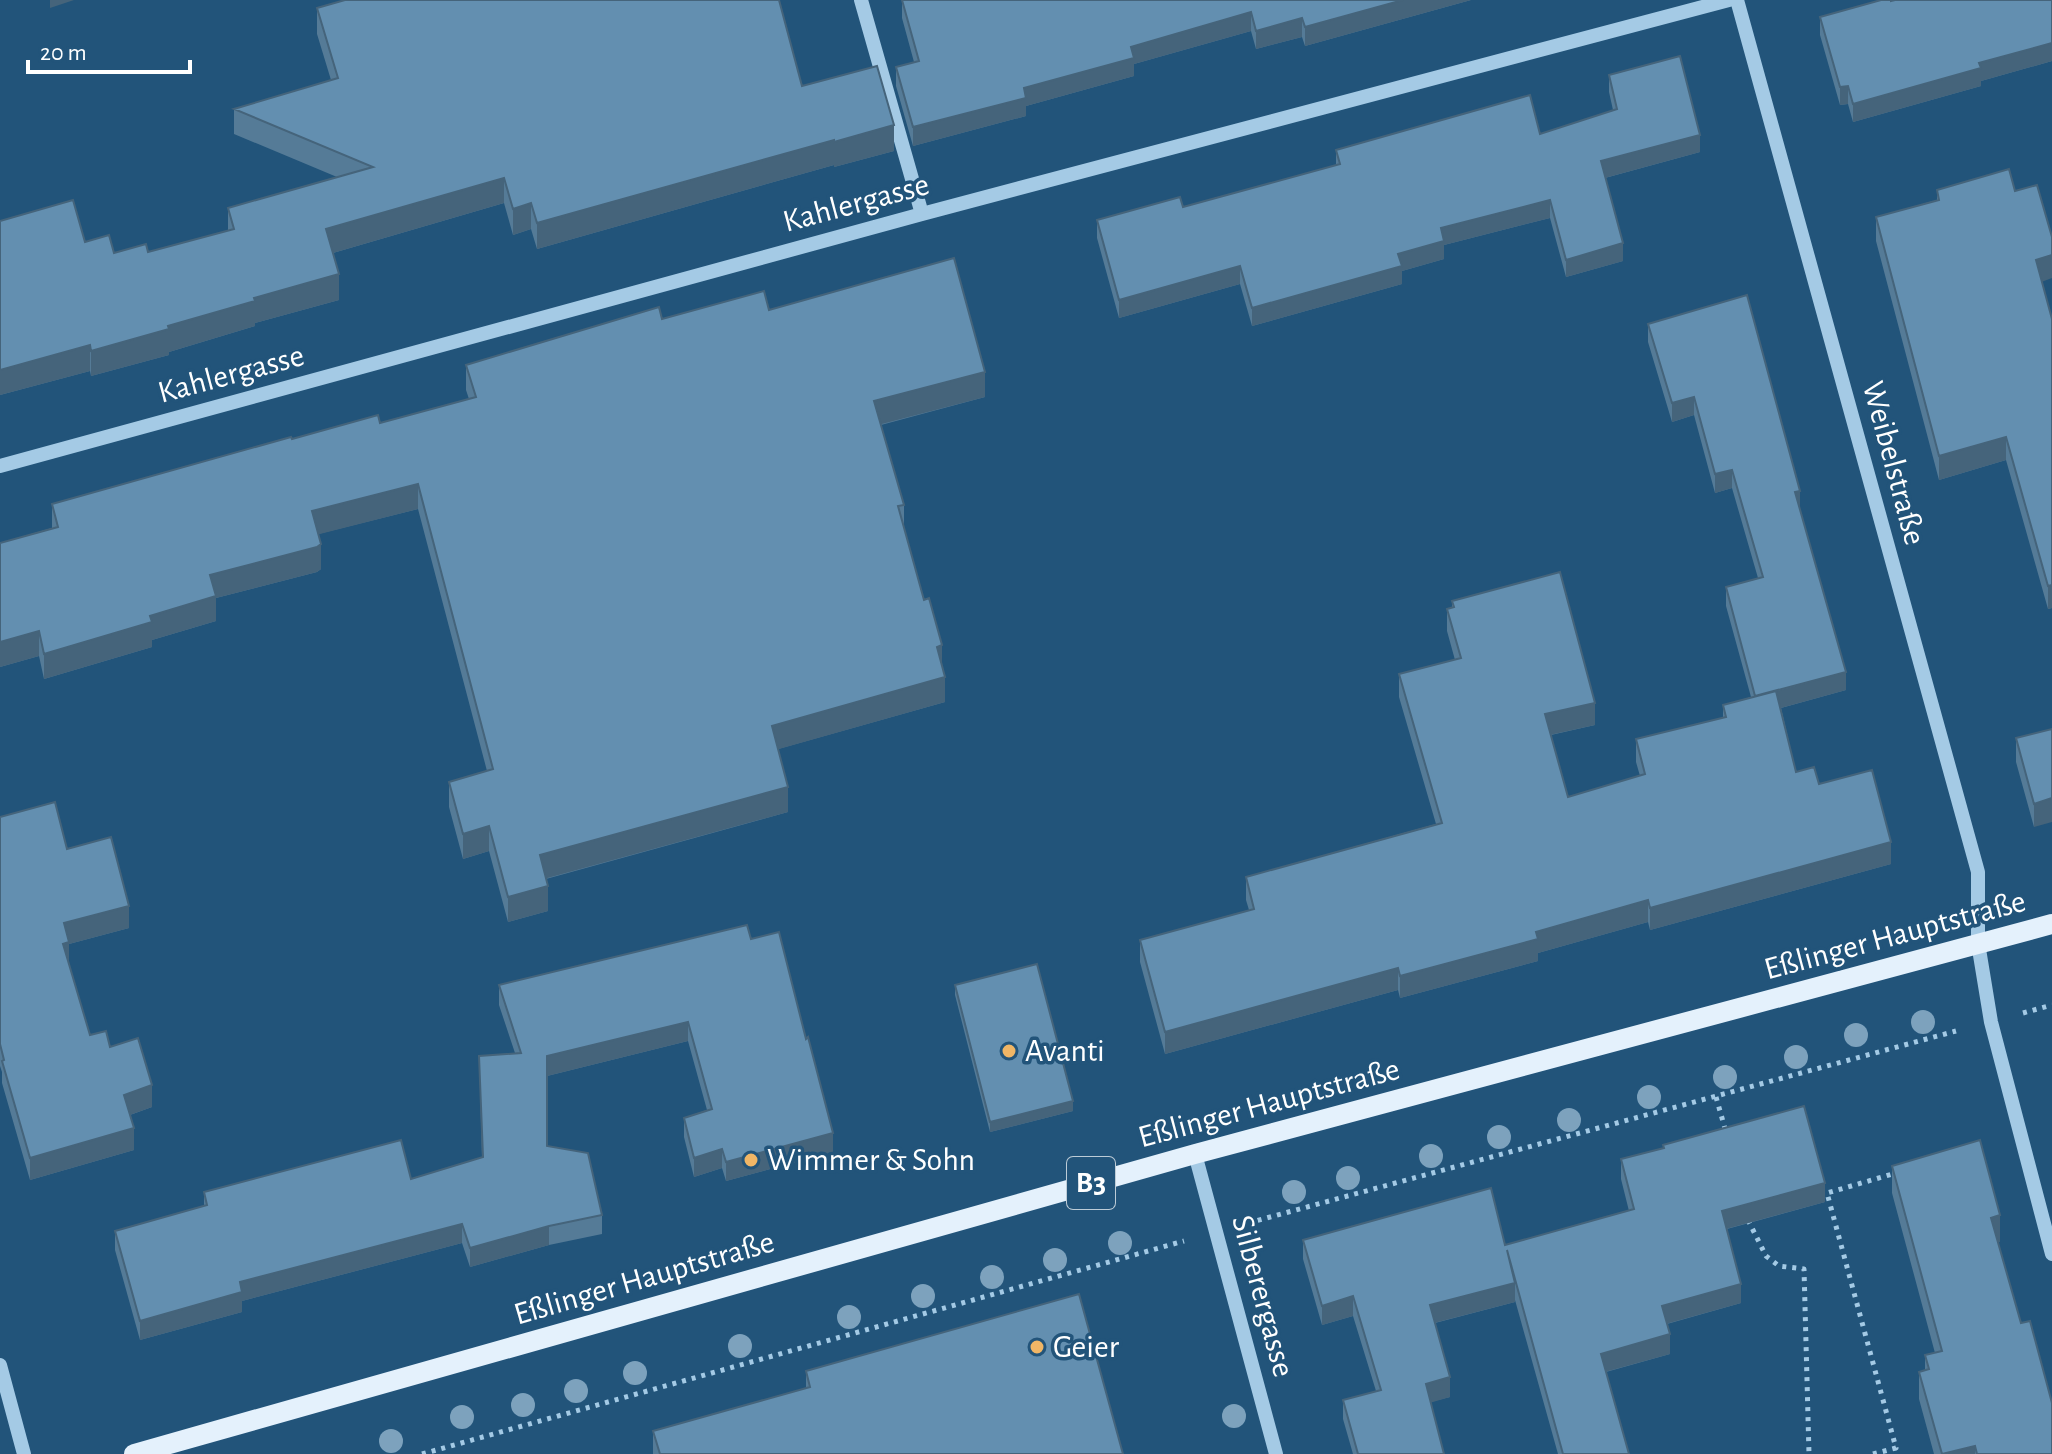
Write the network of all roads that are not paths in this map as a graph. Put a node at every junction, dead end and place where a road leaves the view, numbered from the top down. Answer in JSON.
{"nodes":[{"id":1,"x":861,"y":0,"type":"edge"},
{"id":2,"x":1729,"y":0,"type":"edge"},
{"id":3,"x":1737,"y":0,"type":"edge"},
{"id":4,"x":922,"y":214,"type":"junction"},
{"id":5,"x":0,"y":466,"type":"edge"},
{"id":6,"x":2052,"y":924,"type":"edge"},
{"id":7,"x":1978,"y":943,"type":"junction"},
{"id":8,"x":1195,"y":1154,"type":"junction"},
{"id":9,"x":2052,"y":1254,"type":"edge"},
{"id":10,"x":0,"y":1365,"type":"edge"},
{"id":11,"x":24,"y":1454,"type":"edge"},
{"id":12,"x":134,"y":1454,"type":"edge"},
{"id":13,"x":1276,"y":1454,"type":"edge"}],
"edges":[{"from":1,"to":4,"type":"street"},
{"from":2,"to":4,"type":"street","name":"Kahlergasse"},
{"from":3,"to":7,"type":"street","name":"Weibelstraße"},
{"from":4,"to":5,"type":"street","name":"Kahlergasse"},
{"from":6,"to":7,"type":"main road","name":"Eßlinger Hauptstraße","number":"B3"},
{"from":7,"to":8,"type":"main road","name":"Eßlinger Hauptstraße","number":"B3"},
{"from":7,"to":9,"type":"street","name":"Weibelstraße"},
{"from":8,"to":12,"type":"main road","name":"Eßlinger Hauptstraße","number":"B3"},
{"from":8,"to":13,"type":"street","name":"Silberergasse"},
{"from":10,"to":11,"type":"street"}]}
